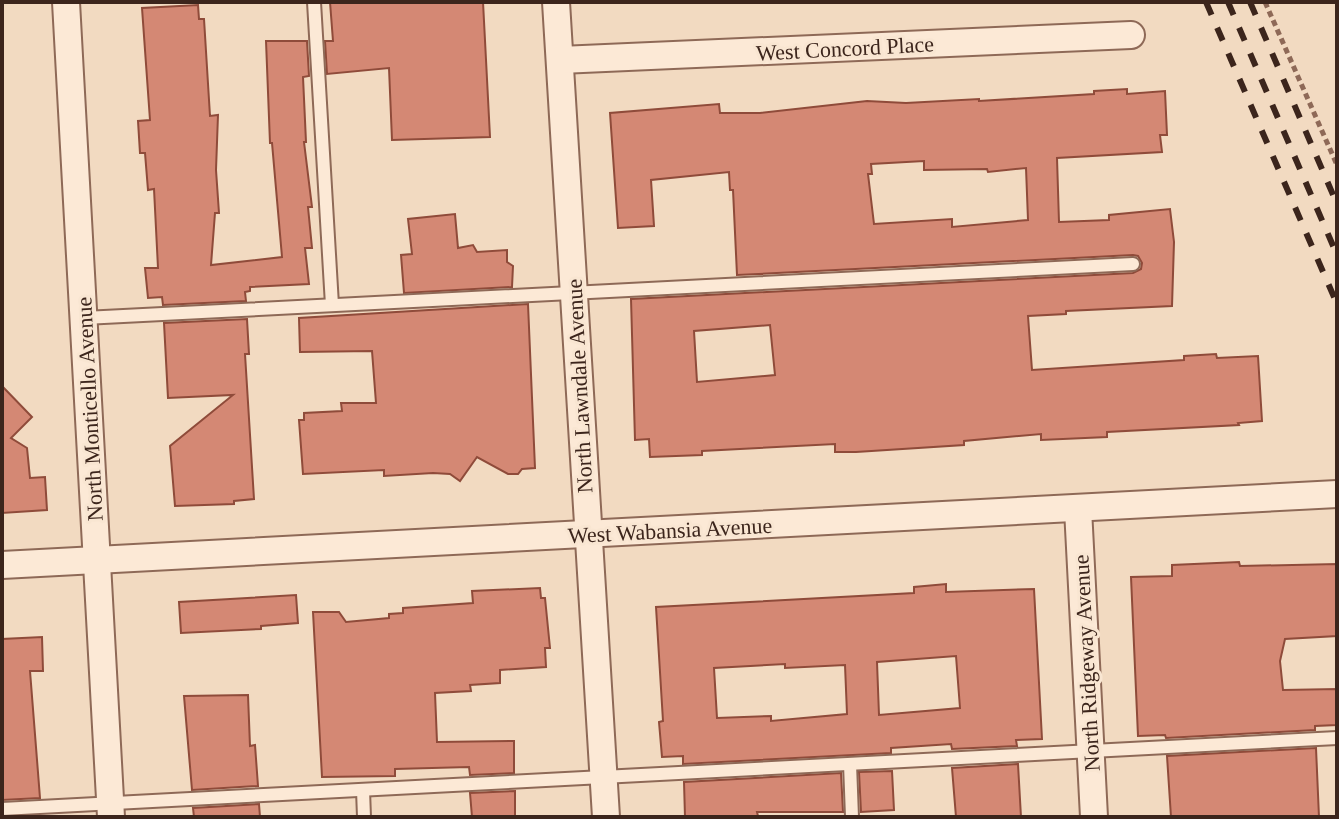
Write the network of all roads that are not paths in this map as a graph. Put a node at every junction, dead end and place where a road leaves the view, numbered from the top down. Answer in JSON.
{"nodes":[{"id":1,"x":66,"y":2,"type":"edge"},
{"id":2,"x":314,"y":2,"type":"edge"},
{"id":3,"x":556,"y":2,"type":"edge"},
{"id":4,"x":1131,"y":35,"type":"dead end"},
{"id":5,"x":560,"y":60,"type":"junction"},
{"id":6,"x":1133,"y":264,"type":"dead end"},
{"id":7,"x":573,"y":293,"type":"junction"},
{"id":8,"x":332,"y":305,"type":"junction"},
{"id":9,"x":84,"y":318,"type":"junction"},
{"id":10,"x":1337,"y":494,"type":"edge"},
{"id":11,"x":1078,"y":509,"type":"junction"},
{"id":12,"x":588,"y":535,"type":"junction"},
{"id":13,"x":98,"y":560,"type":"junction"},
{"id":14,"x":2,"y":565,"type":"edge"},
{"id":15,"x":1337,"y":738,"type":"edge"},
{"id":16,"x":1091,"y":752,"type":"junction"},
{"id":17,"x":850,"y":764,"type":"junction"},
{"id":18,"x":603,"y":777,"type":"junction"},
{"id":19,"x":363,"y":790,"type":"junction"},
{"id":20,"x":2,"y":809,"type":"edge"},
{"id":21,"x":111,"y":810,"type":"edge"},
{"id":22,"x":364,"y":817,"type":"edge"},
{"id":23,"x":606,"y":817,"type":"edge"},
{"id":24,"x":852,"y":817,"type":"edge"},
{"id":25,"x":1094,"y":817,"type":"edge"}],
"edges":[{"from":1,"to":9,"type":"street","name":"North Monticello Avenue"},
{"from":2,"to":8,"type":"lane"},
{"from":3,"to":5,"type":"street","name":"North Lawndale Avenue"},
{"from":4,"to":5,"type":"street","name":"West Concord Place"},
{"from":5,"to":7,"type":"street","name":"North Lawndale Avenue"},
{"from":6,"to":7,"type":"lane"},
{"from":7,"to":8,"type":"lane"},
{"from":7,"to":12,"type":"street","name":"North Lawndale Avenue"},
{"from":8,"to":9,"type":"lane"},
{"from":9,"to":13,"type":"street","name":"North Monticello Avenue"},
{"from":10,"to":11,"type":"street","name":"West Wabansia Avenue"},
{"from":11,"to":12,"type":"street","name":"West Wabansia Avenue"},
{"from":11,"to":16,"type":"street","name":"North Ridgeway Avenue"},
{"from":12,"to":13,"type":"street","name":"West Wabansia Avenue"},
{"from":12,"to":18,"type":"street","name":"North Lawndale Avenue"},
{"from":13,"to":14,"type":"street","name":"West Wabansia Avenue"},
{"from":13,"to":21,"type":"street","name":"North Monticello Avenue"},
{"from":15,"to":16,"type":"lane"},
{"from":16,"to":17,"type":"lane"},
{"from":16,"to":25,"type":"street","name":"North Ridgeway Avenue"},
{"from":17,"to":18,"type":"lane"},
{"from":17,"to":24,"type":"lane"},
{"from":18,"to":19,"type":"lane"},
{"from":18,"to":23,"type":"street","name":"North Lawndale Avenue"},
{"from":19,"to":21,"type":"lane"},
{"from":19,"to":22,"type":"lane"},
{"from":20,"to":21,"type":"lane"}]}
